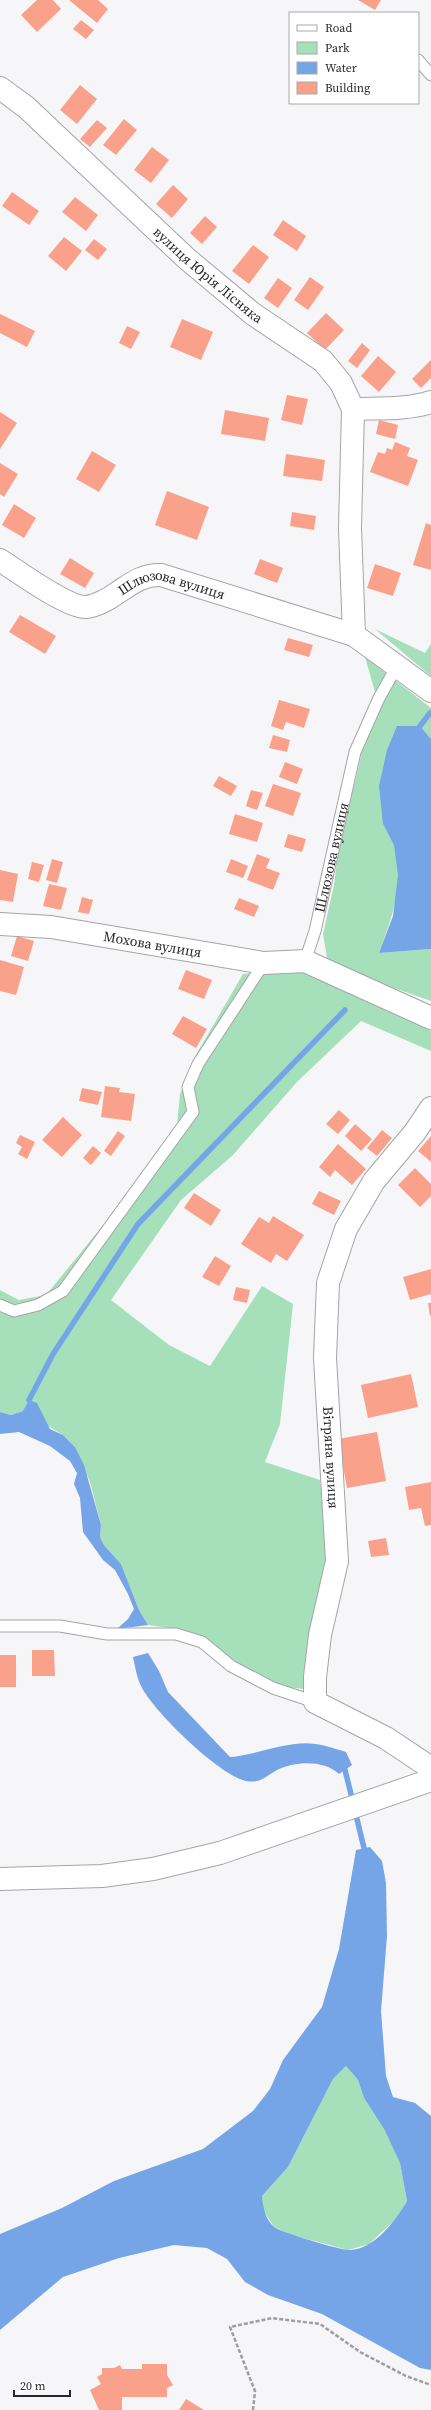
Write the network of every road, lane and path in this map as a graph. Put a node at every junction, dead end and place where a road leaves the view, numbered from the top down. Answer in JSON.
{"nodes":[{"id":1,"x":419,"y":61,"type":"edge"},
{"id":2,"x":431,"y":75,"type":"edge"},
{"id":3,"x":0,"y":88,"type":"edge"},
{"id":4,"x":431,"y":402,"type":"edge"},
{"id":5,"x":353,"y":409,"type":"junction"},
{"id":6,"x":0,"y":560,"type":"edge"},
{"id":7,"x":354,"y":635,"type":"junction"},
{"id":8,"x":397,"y":666,"type":"junction"},
{"id":9,"x":431,"y":691,"type":"edge"},
{"id":10,"x":0,"y":924,"type":"edge"},
{"id":11,"x":305,"y":961,"type":"junction"},
{"id":12,"x":264,"y":963,"type":"junction"},
{"id":13,"x":431,"y":1018,"type":"edge"},
{"id":14,"x":431,"y":1108,"type":"edge"},
{"id":15,"x":0,"y":1305,"type":"edge"},
{"id":16,"x":0,"y":1626,"type":"edge"},
{"id":17,"x":316,"y":1702,"type":"junction"},
{"id":18,"x":431,"y":1768,"type":"edge"},
{"id":19,"x":431,"y":1780,"type":"edge"},
{"id":20,"x":0,"y":1879,"type":"edge"},
{"id":21,"x":431,"y":2385,"type":"edge"},
{"id":22,"x":253,"y":2410,"type":"edge"}],
"edges":[{"from":1,"to":2,"type":"lane"},
{"from":3,"to":5,"type":"street","name":"вулиця Юрія Лісняка"},
{"from":4,"to":5,"type":"street"},
{"from":5,"to":7,"type":"street"},
{"from":6,"to":7,"type":"street","name":"Шлюзова вулиця"},
{"from":7,"to":8,"type":"street","name":"Шлюзова вулиця"},
{"from":8,"to":9,"type":"street","name":"Шлюзова вулиця"},
{"from":8,"to":11,"type":"lane","name":"Шлюзова вулиця"},
{"from":10,"to":12,"type":"street","name":"Мохова вулиця"},
{"from":11,"to":12,"type":"street","name":"Мохова вулиця"},
{"from":11,"to":13,"type":"street"},
{"from":12,"to":15,"type":"lane"},
{"from":14,"to":17,"type":"street","name":"Вітряна вулиця"},
{"from":16,"to":17,"type":"lane"},
{"from":17,"to":18,"type":"street"},
{"from":19,"to":20,"type":"street"},
{"from":21,"to":22,"type":"path"}]}
